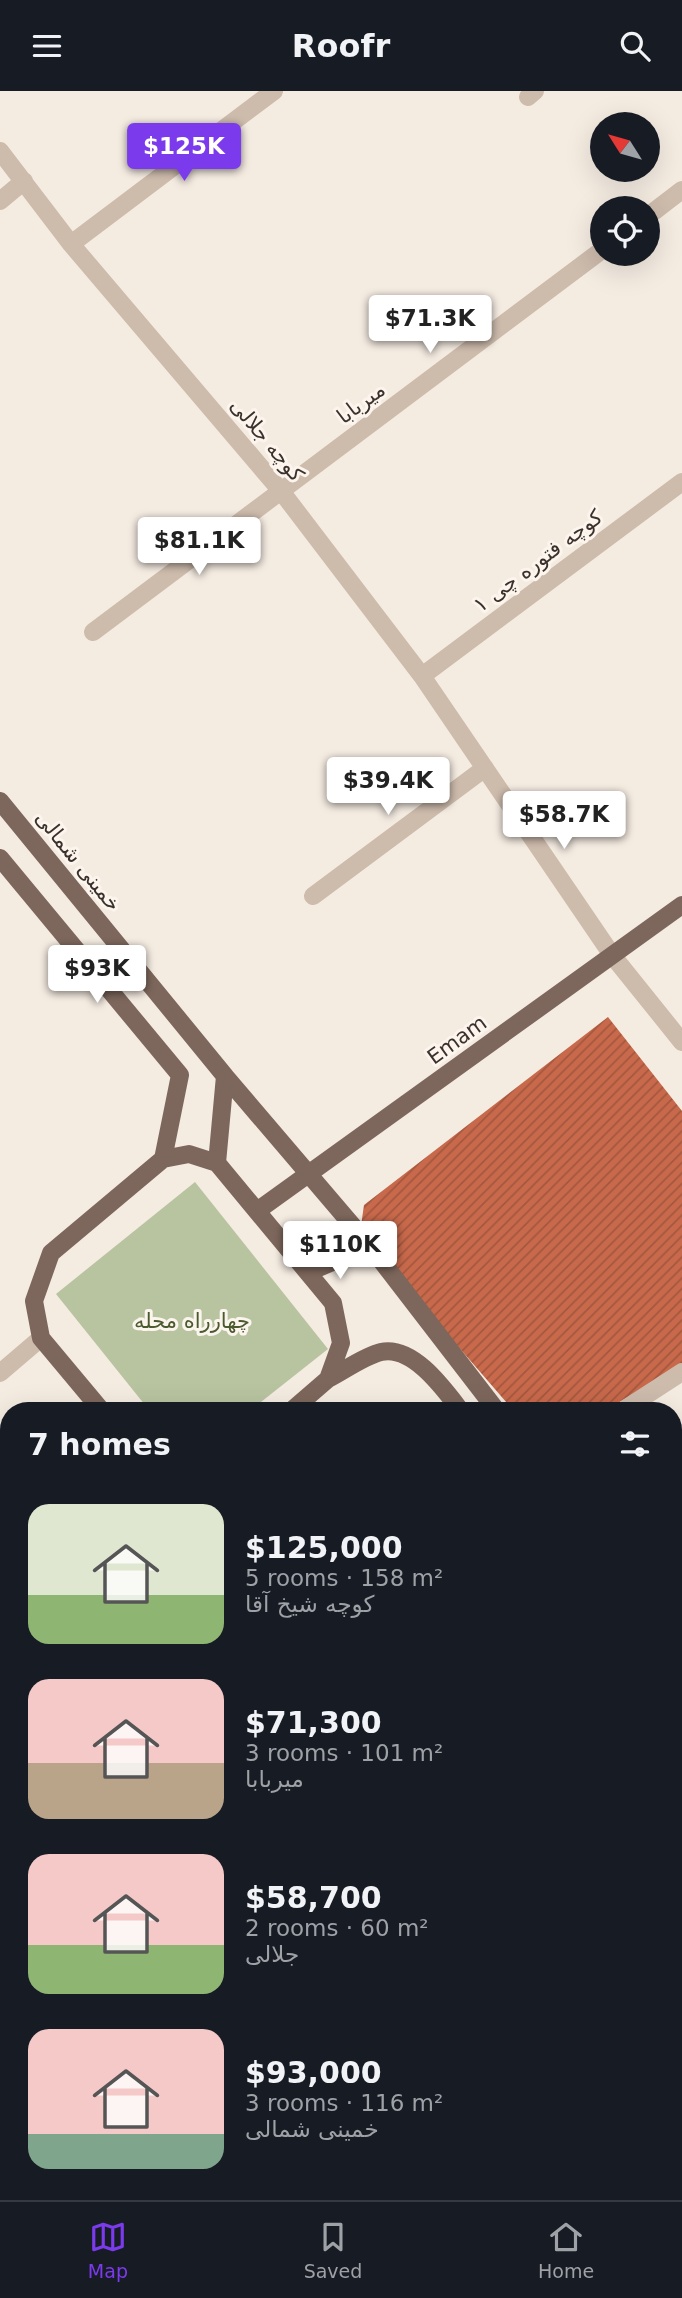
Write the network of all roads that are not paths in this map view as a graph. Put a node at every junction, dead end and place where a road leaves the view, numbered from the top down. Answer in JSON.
{"nodes":[{"id":1,"x":274,"y":91,"type":"edge"},
{"id":2,"x":0,"y":151,"type":"edge"},
{"id":3,"x":24,"y":181,"type":"junction"},
{"id":4,"x":682,"y":190,"type":"edge"},
{"id":5,"x":0,"y":201,"type":"edge"},
{"id":6,"x":660,"y":207,"type":"edge"},
{"id":7,"x":71,"y":244,"type":"junction"},
{"id":8,"x":590,"y":259,"type":"edge"},
{"id":9,"x":682,"y":482,"type":"edge"},
{"id":10,"x":281,"y":491,"type":"junction"},
{"id":11,"x":93,"y":632,"type":"dead end"},
{"id":12,"x":422,"y":676,"type":"junction"},
{"id":13,"x":485,"y":768,"type":"junction"},
{"id":14,"x":0,"y":801,"type":"edge"},
{"id":15,"x":0,"y":858,"type":"edge"},
{"id":16,"x":313,"y":897,"type":"dead end"},
{"id":17,"x":682,"y":905,"type":"edge"},
{"id":18,"x":612,"y":955,"type":"junction"},
{"id":19,"x":682,"y":1042,"type":"edge"},
{"id":20,"x":225,"y":1076,"type":"junction"},
{"id":21,"x":163,"y":1159,"type":"junction"},
{"id":22,"x":217,"y":1163,"type":"junction"},
{"id":23,"x":311,"y":1174,"type":"junction"},
{"id":24,"x":257,"y":1211,"type":"junction"},
{"id":25,"x":370,"y":1246,"type":"junction"},
{"id":26,"x":309,"y":1272,"type":"junction"},
{"id":27,"x":41,"y":1338,"type":"junction"},
{"id":28,"x":682,"y":1372,"type":"edge"},
{"id":29,"x":0,"y":1373,"type":"edge"},
{"id":30,"x":328,"y":1379,"type":"junction"},
{"id":31,"x":94,"y":1402,"type":"edge"},
{"id":32,"x":301,"y":1402,"type":"edge"},
{"id":33,"x":454,"y":1402,"type":"edge"},
{"id":34,"x":490,"y":1402,"type":"edge"},
{"id":35,"x":636,"y":1402,"type":"edge"}],
"edges":[{"from":1,"to":7,"type":"street"},
{"from":2,"to":3,"type":"street","name":"کوچه جلالی"},
{"from":3,"to":5,"type":"street"},
{"from":3,"to":7,"type":"street","name":"کوچه جلالی"},
{"from":4,"to":6,"type":"street"},
{"from":7,"to":10,"type":"street","name":"کوچه جلالی"},
{"from":8,"to":10,"type":"street","name":"میربابا"},
{"from":9,"to":12,"type":"street","name":"کوچه فتوره چی ۱"},
{"from":10,"to":11,"type":"street","name":"میربابا"},
{"from":10,"to":12,"type":"street","name":"کوچه جلالی"},
{"from":12,"to":13,"type":"street","name":"کوچه جلالی"},
{"from":13,"to":16,"type":"street"},
{"from":13,"to":18,"type":"street","name":"کوچه جلالی"},
{"from":14,"to":20,"type":"main road","name":"خمینی شمالی"},
{"from":15,"to":21,"type":"main road"},
{"from":17,"to":18,"type":"main road","name":"Emam"},
{"from":18,"to":19,"type":"street","name":"کوچه جلالی"},
{"from":18,"to":23,"type":"main road","name":"Emam"},
{"from":20,"to":22,"type":"main road"},
{"from":20,"to":23,"type":"main road","name":"خمینی شمالی"},
{"from":21,"to":22,"type":"main road"},
{"from":21,"to":27,"type":"main road"},
{"from":22,"to":24,"type":"main road"},
{"from":23,"to":24,"type":"main road","name":"Emam"},
{"from":23,"to":25,"type":"main road","name":"خمینی شمالی"},
{"from":24,"to":26,"type":"main road"},
{"from":25,"to":26,"type":"main road"},
{"from":25,"to":34,"type":"main road","name":"خمینی شمالی"},
{"from":26,"to":30,"type":"main road"},
{"from":27,"to":29,"type":"street"},
{"from":27,"to":31,"type":"main road"},
{"from":28,"to":35,"type":"street"},
{"from":30,"to":32,"type":"main road"},
{"from":30,"to":33,"type":"main road"}]}
